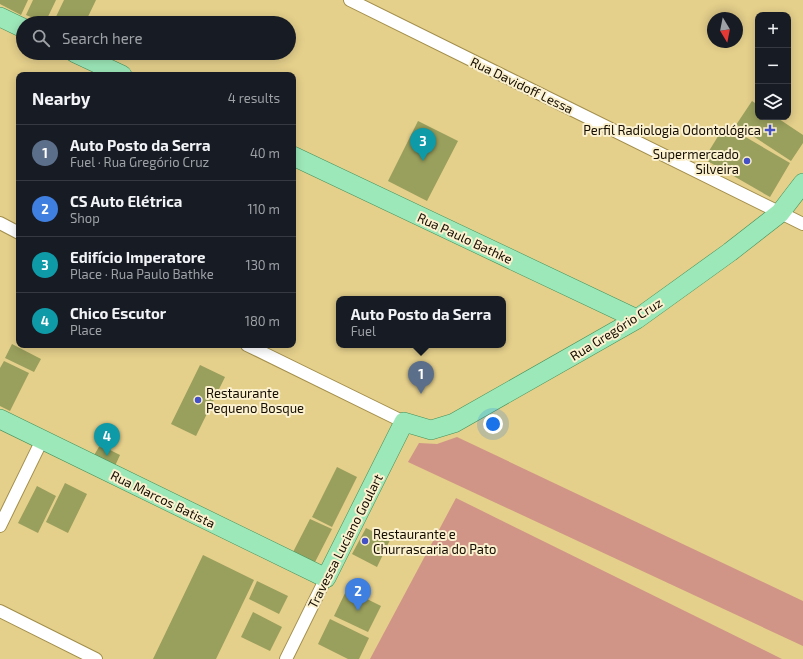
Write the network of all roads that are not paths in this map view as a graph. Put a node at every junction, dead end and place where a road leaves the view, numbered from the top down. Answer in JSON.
{"nodes":[{"id":1,"x":350,"y":0,"type":"edge"},
{"id":2,"x":0,"y":17,"type":"edge"},
{"id":3,"x":16,"y":25,"type":"edge"},
{"id":4,"x":90,"y":60,"type":"edge"},
{"id":5,"x":116,"y":72,"type":"edge"},
{"id":6,"x":296,"y":157,"type":"edge"},
{"id":7,"x":803,"y":183,"type":"edge"},
{"id":8,"x":780,"y":213,"type":"junction"},
{"id":9,"x":0,"y":223,"type":"edge"},
{"id":10,"x":803,"y":224,"type":"edge"},
{"id":11,"x":16,"y":231,"type":"edge"},
{"id":12,"x":637,"y":319,"type":"junction"},
{"id":13,"x":253,"y":348,"type":"edge"},
{"id":14,"x":0,"y":419,"type":"edge"},
{"id":15,"x":404,"y":422,"type":"junction"},
{"id":16,"x":42,"y":440,"type":"junction"},
{"id":17,"x":0,"y":526,"type":"edge"},
{"id":18,"x":326,"y":578,"type":"junction"},
{"id":19,"x":0,"y":611,"type":"edge"},
{"id":20,"x":96,"y":659,"type":"edge"},
{"id":21,"x":286,"y":659,"type":"edge"}],
"edges":[{"from":1,"to":8,"type":"street","name":"Rua Davidoff Lessa"},
{"from":2,"to":3,"type":"main road"},
{"from":4,"to":5,"type":"main road"},
{"from":6,"to":12,"type":"main road","name":"Rua Paulo Bathke"},
{"from":7,"to":8,"type":"main road","name":"Rua Gregório Cruz"},
{"from":8,"to":10,"type":"street","name":"Rua Davidoff Lessa"},
{"from":8,"to":12,"type":"main road","name":"Rua Gregório Cruz"},
{"from":9,"to":11,"type":"street"},
{"from":12,"to":15,"type":"main road","name":"Rua Gregório Cruz"},
{"from":13,"to":15,"type":"street"},
{"from":14,"to":16,"type":"main road","name":"Rua Marcos Batista"},
{"from":15,"to":18,"type":"main road","name":"Travessa Luciano Goulart"},
{"from":16,"to":17,"type":"street"},
{"from":16,"to":18,"type":"main road","name":"Rua Marcos Batista"},
{"from":18,"to":21,"type":"street","name":"Travessa Luciano Goulart"},
{"from":19,"to":20,"type":"street"}]}
